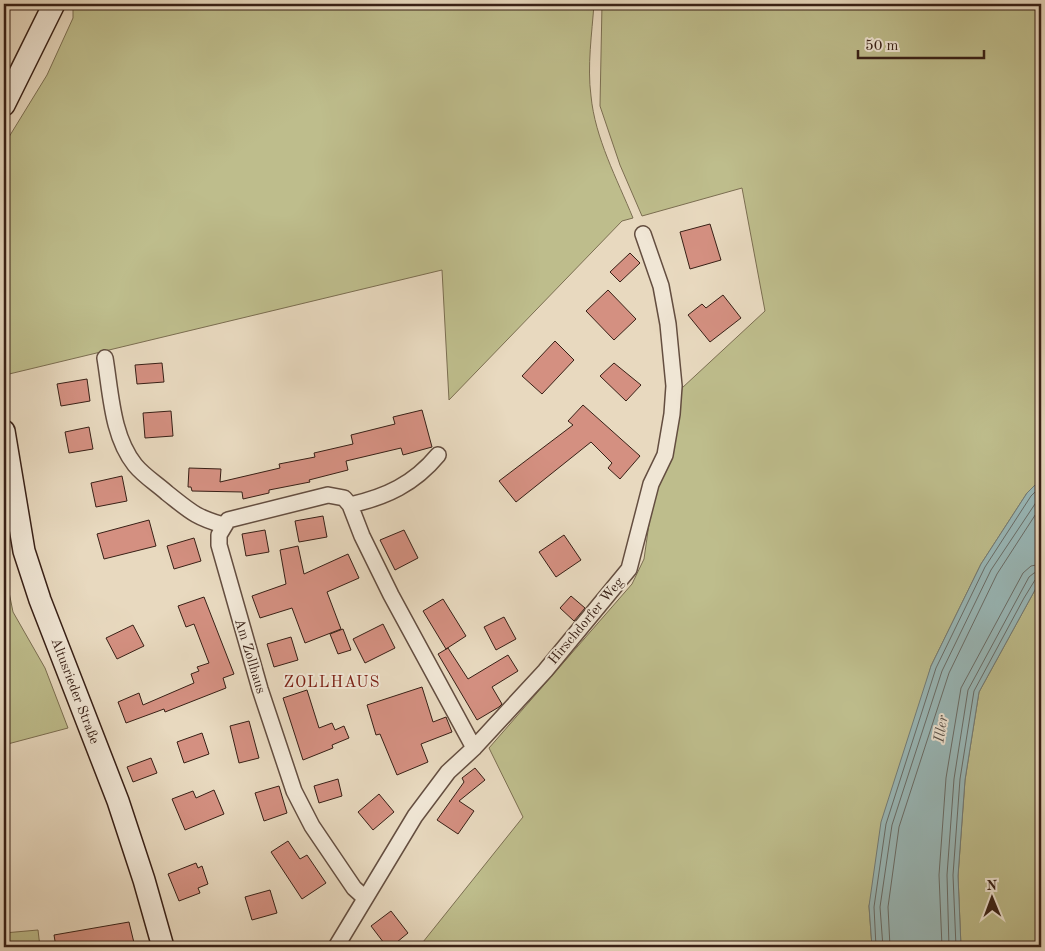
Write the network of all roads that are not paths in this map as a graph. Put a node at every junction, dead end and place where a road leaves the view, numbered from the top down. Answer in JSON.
{"nodes":[{"id":1,"x":54,"y":4,"type":"edge"},
{"id":2,"x":4,"y":106,"type":"edge"},
{"id":3,"x":643,"y":234,"type":"dead end"},
{"id":4,"x":105,"y":358,"type":"dead end"},
{"id":5,"x":4,"y":431,"type":"edge"},
{"id":6,"x":438,"y":455,"type":"dead end"},
{"id":7,"x":350,"y":505,"type":"junction"},
{"id":8,"x":223,"y":525,"type":"junction"},
{"id":9,"x":474,"y":748,"type":"junction"},
{"id":10,"x":365,"y":898,"type":"junction"},
{"id":11,"x":163,"y":947,"type":"edge"},
{"id":12,"x":336,"y":947,"type":"edge"}],
"edges":[{"from":1,"to":2,"type":"main road"},
{"from":3,"to":9,"type":"street","name":"Hirschdorfer Weg"},
{"from":4,"to":8,"type":"street"},
{"from":5,"to":11,"type":"main road","name":"Altusrieder Straße"},
{"from":6,"to":7,"type":"street"},
{"from":7,"to":8,"type":"street"},
{"from":7,"to":9,"type":"street"},
{"from":8,"to":10,"type":"street","name":"Am Zollhaus"},
{"from":9,"to":10,"type":"street","name":"Hirschdorfer Weg"},
{"from":10,"to":12,"type":"street","name":"Hirschdorfer Weg"}]}
